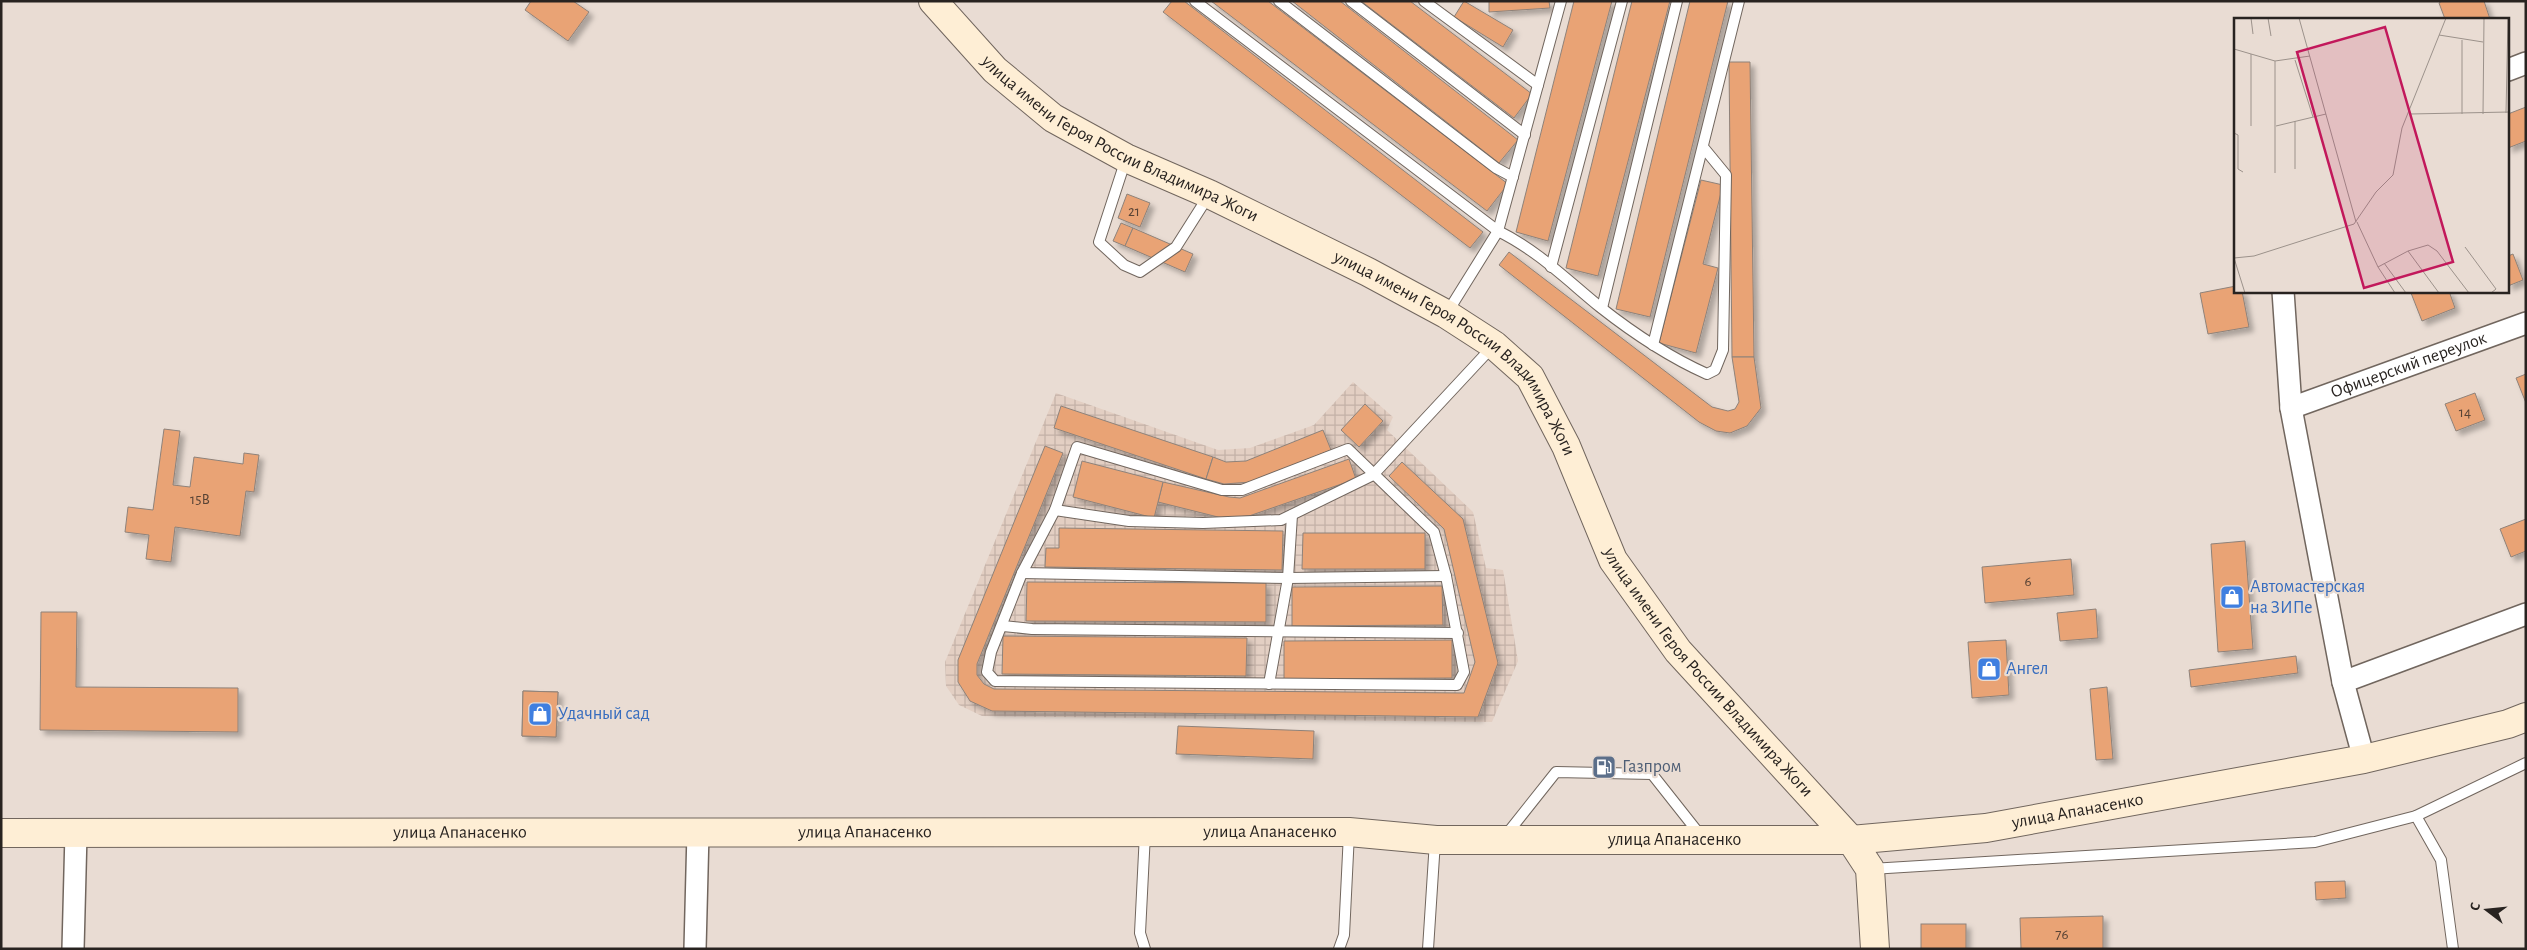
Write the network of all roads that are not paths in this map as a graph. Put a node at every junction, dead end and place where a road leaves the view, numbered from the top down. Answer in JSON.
{"nodes":[{"id":1,"x":1195,"y":1,"type":"edge"},
{"id":2,"x":1279,"y":1,"type":"edge"},
{"id":3,"x":1350,"y":1,"type":"edge"},
{"id":4,"x":1424,"y":1,"type":"edge"},
{"id":5,"x":1561,"y":1,"type":"edge"},
{"id":6,"x":1622,"y":1,"type":"edge"},
{"id":7,"x":1677,"y":1,"type":"edge"},
{"id":8,"x":1739,"y":1,"type":"edge"},
{"id":9,"x":937,"y":3,"type":"edge"},
{"id":10,"x":2526,"y":63,"type":"edge"},
{"id":11,"x":2510,"y":69,"type":"edge"},
{"id":12,"x":1538,"y":85,"type":"junction"},
{"id":13,"x":1525,"y":135,"type":"junction"},
{"id":14,"x":1703,"y":147,"type":"junction"},
{"id":15,"x":1126,"y":158,"type":"junction"},
{"id":16,"x":1513,"y":177,"type":"junction"},
{"id":17,"x":1209,"y":194,"type":"junction"},
{"id":18,"x":1498,"y":231,"type":"junction"},
{"id":19,"x":1551,"y":267,"type":"junction"},
{"id":20,"x":2283,"y":292,"type":"edge"},
{"id":21,"x":1602,"y":308,"type":"junction"},
{"id":22,"x":1446,"y":314,"type":"junction"},
{"id":23,"x":2526,"y":323,"type":"edge"},
{"id":24,"x":1494,"y":344,"type":"junction"},
{"id":25,"x":1654,"y":345,"type":"junction"},
{"id":26,"x":2291,"y":408,"type":"junction"},
{"id":27,"x":1373,"y":475,"type":"junction"},
{"id":28,"x":1055,"y":510,"type":"junction"},
{"id":29,"x":1292,"y":515,"type":"junction"},
{"id":30,"x":1022,"y":572,"type":"junction"},
{"id":31,"x":1446,"y":576,"type":"junction"},
{"id":32,"x":1288,"y":578,"type":"junction"},
{"id":33,"x":2526,"y":614,"type":"edge"},
{"id":34,"x":1003,"y":626,"type":"junction"},
{"id":35,"x":1277,"y":632,"type":"junction"},
{"id":36,"x":1458,"y":633,"type":"junction"},
{"id":37,"x":2343,"y":682,"type":"junction"},
{"id":38,"x":1269,"y":684,"type":"junction"},
{"id":39,"x":2526,"y":717,"type":"edge"},
{"id":40,"x":2364,"y":759,"type":"junction"},
{"id":41,"x":2526,"y":763,"type":"edge"},
{"id":42,"x":2416,"y":816,"type":"junction"},
{"id":43,"x":698,"y":832,"type":"junction"},
{"id":44,"x":1145,"y":832,"type":"junction"},
{"id":45,"x":1349,"y":832,"type":"junction"},
{"id":46,"x":1,"y":833,"type":"edge"},
{"id":47,"x":76,"y":833,"type":"junction"},
{"id":48,"x":1703,"y":839,"type":"junction"},
{"id":49,"x":1436,"y":840,"type":"junction"},
{"id":50,"x":1851,"y":840,"type":"junction"},
{"id":51,"x":1502,"y":841,"type":"junction"},
{"id":52,"x":1870,"y":869,"type":"junction"},
{"id":53,"x":72,"y":949,"type":"edge"},
{"id":54,"x":695,"y":949,"type":"edge"},
{"id":55,"x":1145,"y":949,"type":"edge"},
{"id":56,"x":1339,"y":949,"type":"edge"},
{"id":57,"x":1428,"y":949,"type":"edge"},
{"id":58,"x":1875,"y":949,"type":"edge"},
{"id":59,"x":2453,"y":949,"type":"edge"}],
"edges":[{"from":1,"to":18,"type":"lane"},
{"from":2,"to":16,"type":"lane"},
{"from":3,"to":13,"type":"lane"},
{"from":4,"to":12,"type":"lane"},
{"from":5,"to":12,"type":"lane"},
{"from":6,"to":19,"type":"lane"},
{"from":7,"to":21,"type":"lane"},
{"from":8,"to":14,"type":"lane"},
{"from":9,"to":15,"type":"main road","name":"улица имени Героя России Владимира Жоги"},
{"from":10,"to":11,"type":"street"},
{"from":12,"to":13,"type":"lane"},
{"from":13,"to":16,"type":"lane"},
{"from":14,"to":25,"type":"lane"},
{"from":14,"to":25,"type":"lane"},
{"from":15,"to":17,"type":"main road","name":"улица имени Героя России Владимира Жоги"},
{"from":15,"to":17,"type":"lane"},
{"from":16,"to":18,"type":"lane"},
{"from":17,"to":22,"type":"main road","name":"улица имени Героя России Владимира Жоги"},
{"from":18,"to":19,"type":"lane"},
{"from":18,"to":22,"type":"lane"},
{"from":19,"to":21,"type":"lane"},
{"from":20,"to":26,"type":"street"},
{"from":21,"to":25,"type":"lane"},
{"from":22,"to":24,"type":"main road","name":"улица имени Героя России Владимира Жоги"},
{"from":23,"to":26,"type":"street","name":"Офицерский переулок"},
{"from":24,"to":27,"type":"lane"},
{"from":24,"to":50,"type":"main road","name":"улица имени Героя России Владимира Жоги"},
{"from":26,"to":37,"type":"street"},
{"from":27,"to":28,"type":"lane"},
{"from":27,"to":29,"type":"lane"},
{"from":27,"to":31,"type":"lane"},
{"from":28,"to":29,"type":"lane"},
{"from":28,"to":30,"type":"lane"},
{"from":29,"to":32,"type":"lane"},
{"from":30,"to":32,"type":"lane"},
{"from":30,"to":34,"type":"lane"},
{"from":31,"to":32,"type":"lane"},
{"from":31,"to":36,"type":"lane"},
{"from":32,"to":35,"type":"lane"},
{"from":33,"to":37,"type":"street"},
{"from":34,"to":35,"type":"lane"},
{"from":34,"to":38,"type":"lane"},
{"from":35,"to":36,"type":"lane"},
{"from":35,"to":38,"type":"lane"},
{"from":36,"to":38,"type":"lane"},
{"from":37,"to":40,"type":"street"},
{"from":39,"to":40,"type":"main road","name":"улица Апанасенко"},
{"from":40,"to":50,"type":"main road","name":"улица Апанасенко"},
{"from":41,"to":42,"type":"lane"},
{"from":42,"to":52,"type":"lane"},
{"from":42,"to":59,"type":"lane"},
{"from":43,"to":44,"type":"main road","name":"улица Апанасенко"},
{"from":43,"to":47,"type":"main road","name":"улица Апанасенко"},
{"from":43,"to":54,"type":"street"},
{"from":44,"to":45,"type":"main road","name":"улица Апанасенко"},
{"from":44,"to":55,"type":"lane"},
{"from":45,"to":49,"type":"main road","name":"улица Апанасенко"},
{"from":45,"to":56,"type":"lane"},
{"from":46,"to":47,"type":"main road","name":"улица Апанасенко"},
{"from":47,"to":53,"type":"street"},
{"from":48,"to":50,"type":"main road","name":"улица Апанасенко"},
{"from":48,"to":51,"type":"main road","name":"улица Апанасенко"},
{"from":48,"to":51,"type":"lane"},
{"from":49,"to":51,"type":"main road","name":"улица Апанасенко"},
{"from":49,"to":57,"type":"lane"},
{"from":50,"to":52,"type":"main road","name":"улица имени Героя России Владимира Жоги"},
{"from":52,"to":58,"type":"main road"}]}
